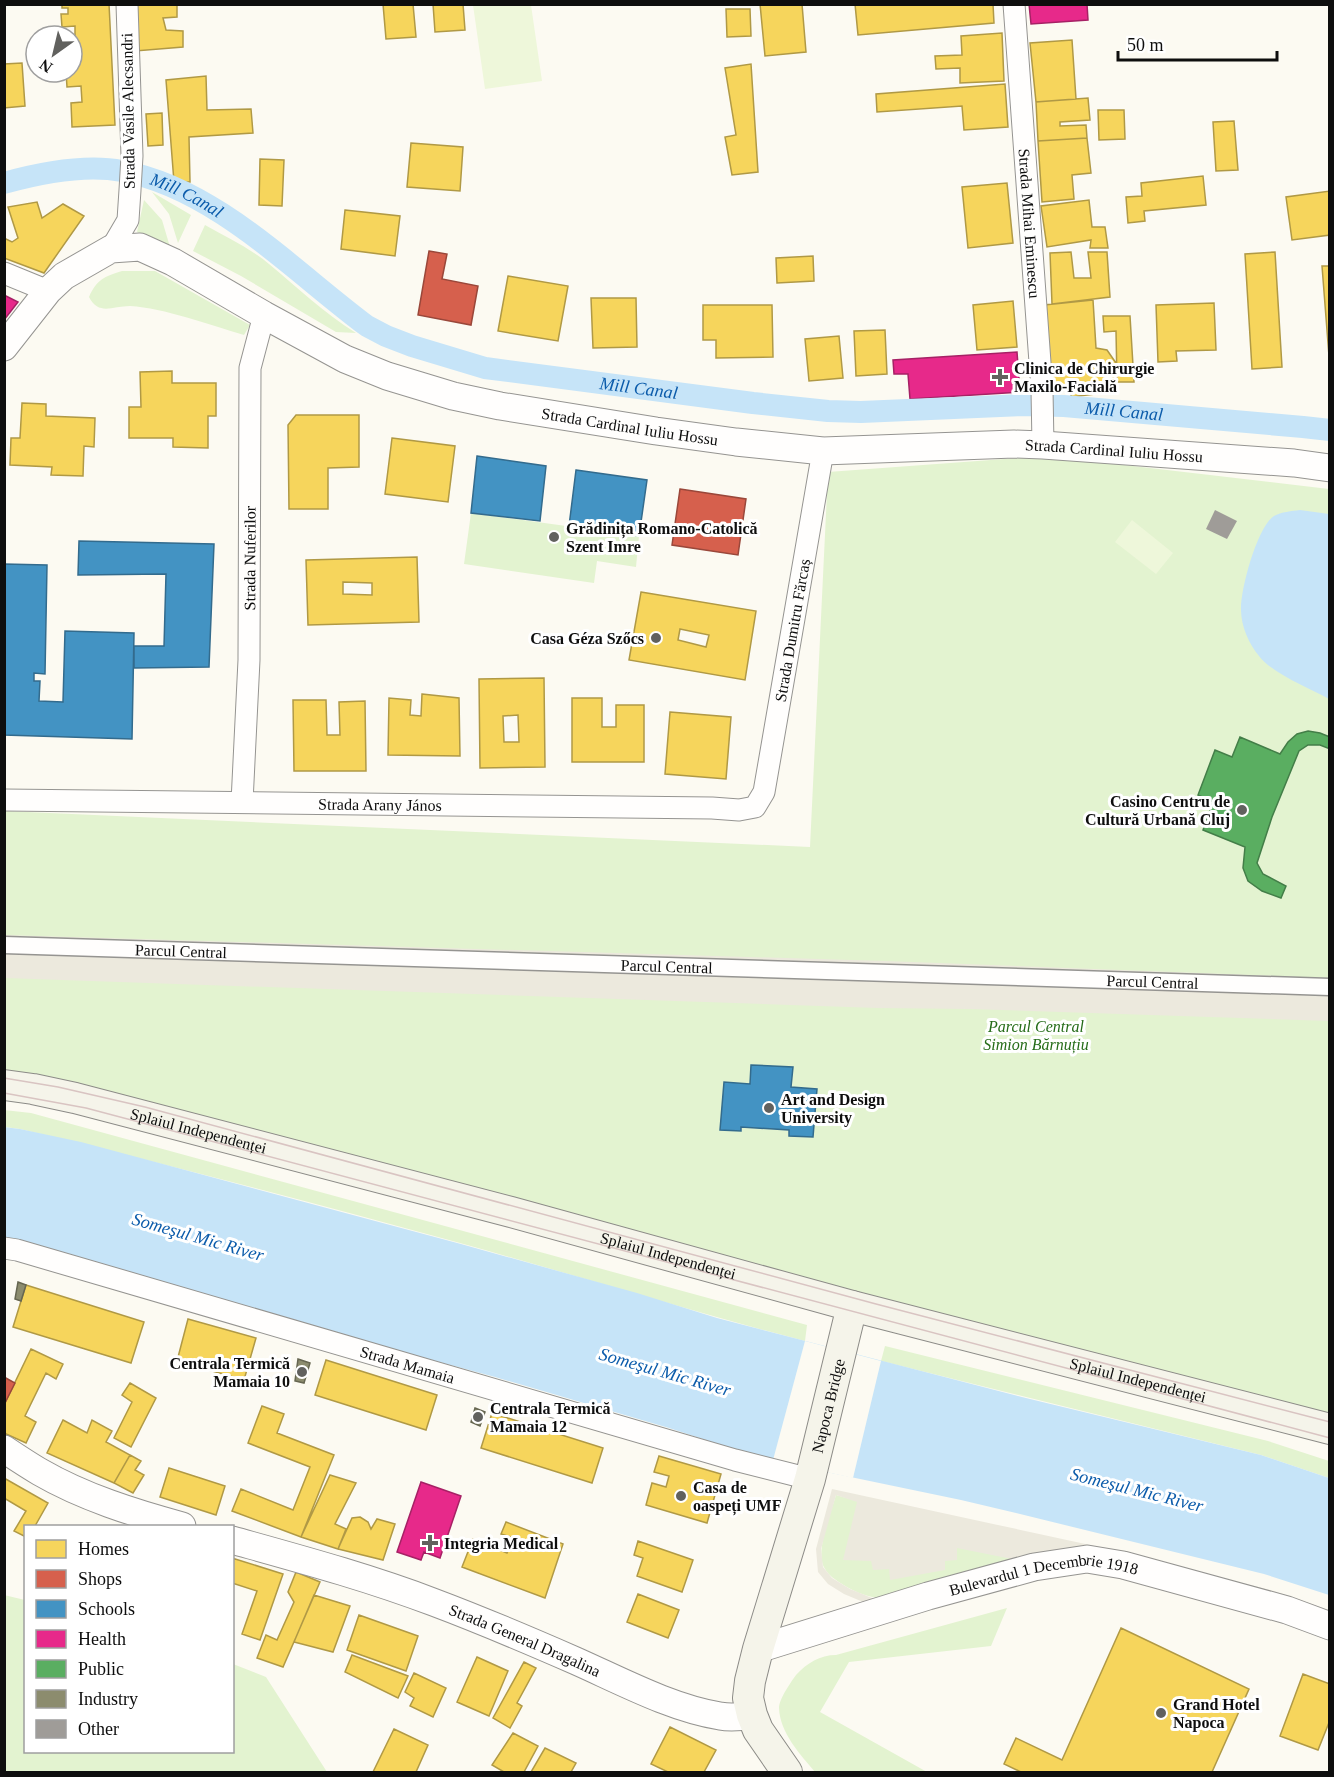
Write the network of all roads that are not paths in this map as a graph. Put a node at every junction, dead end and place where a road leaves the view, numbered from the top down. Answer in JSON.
{"nodes":[{"id":1,"x":127,"y":4,"type":"edge"},
{"id":2,"x":1014,"y":4,"type":"edge"},
{"id":3,"x":111,"y":249,"type":"junction"},
{"id":4,"x":4,"y":273,"type":"edge"},
{"id":5,"x":48,"y":291,"type":"junction"},
{"id":6,"x":264,"y":315,"type":"junction"},
{"id":7,"x":4,"y":347,"type":"edge"},
{"id":8,"x":1044,"y":434,"type":"junction"},
{"id":9,"x":823,"y":451,"type":"junction"},
{"id":10,"x":1329,"y":468,"type":"edge"},
{"id":11,"x":4,"y":800,"type":"edge"},
{"id":12,"x":242,"y":802,"type":"junction"},
{"id":13,"x":755,"y":807,"type":"joint"},
{"id":14,"x":4,"y":945,"type":"edge"},
{"id":15,"x":1329,"y":987,"type":"edge"},
{"id":16,"x":4,"y":1085,"type":"edge"},
{"id":17,"x":4,"y":1248,"type":"edge"},
{"id":18,"x":852,"y":1306,"type":"junction"},
{"id":19,"x":1329,"y":1429,"type":"edge"},
{"id":20,"x":4,"y":1449,"type":"edge"},
{"id":21,"x":812,"y":1471,"type":"junction"},
{"id":22,"x":176,"y":1525,"type":"edge"},
{"id":23,"x":234,"y":1541,"type":"edge"},
{"id":24,"x":1329,"y":1626,"type":"edge"},
{"id":25,"x":758,"y":1649,"type":"junction"},
{"id":26,"x":752,"y":1715,"type":"junction"},
{"id":27,"x":787,"y":1773,"type":"edge"}],
"edges":[{"from":1,"to":3,"type":"street","name":"Strada Vasile Alecsandri"},
{"from":2,"to":8,"type":"street","name":"Strada Mihai Eminescu"},
{"from":3,"to":5,"type":"street","name":"Strada Cardinal Iuliu Hossu"},
{"from":3,"to":6,"type":"street","name":"Strada Cardinal Iuliu Hossu"},
{"from":4,"to":5,"type":"street"},
{"from":5,"to":7,"type":"street","name":"Strada Cardinal Iuliu Hossu"},
{"from":6,"to":9,"type":"street","name":"Strada Cardinal Iuliu Hossu"},
{"from":6,"to":12,"type":"street","name":"Strada Nuferilor"},
{"from":8,"to":9,"type":"street","name":"Strada Cardinal Iuliu Hossu"},
{"from":8,"to":10,"type":"street","name":"Strada Cardinal Iuliu Hossu"},
{"from":9,"to":13,"type":"street","name":"Strada Dumitru Fărcaș"},
{"from":11,"to":12,"type":"street","name":"Strada Arany János"},
{"from":12,"to":13,"type":"street","name":"Strada Arany János"},
{"from":14,"to":15,"type":"street","name":"Parcul Central"},
{"from":16,"to":18,"type":"main road","name":"Splaiul Independenței"},
{"from":17,"to":21,"type":"street","name":"Strada Mamaia"},
{"from":18,"to":19,"type":"main road","name":"Splaiul Independenței"},
{"from":18,"to":21,"type":"main road","name":"Napoca Bridge"},
{"from":20,"to":22,"type":"street"},
{"from":21,"to":25,"type":"main road","name":"Napoca Bridge"},
{"from":23,"to":26,"type":"street","name":"Strada General Dragalina"},
{"from":24,"to":25,"type":"street","name":"Bulevardul 1 Decembrie 1918"},
{"from":25,"to":26,"type":"main road","name":"Napoca Bridge"},
{"from":26,"to":27,"type":"main road"}]}
